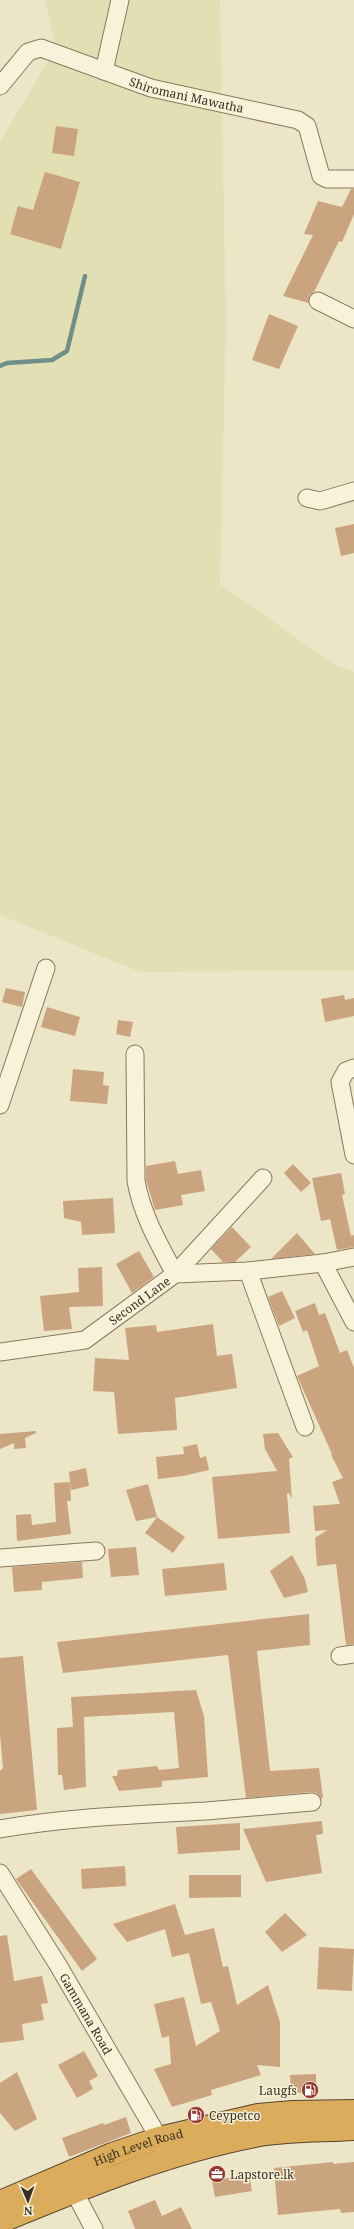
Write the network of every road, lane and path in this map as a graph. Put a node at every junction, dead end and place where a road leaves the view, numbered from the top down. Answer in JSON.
{"nodes":[{"id":1,"x":120,"y":0,"type":"edge"},
{"id":2,"x":104,"y":71,"type":"junction"},
{"id":3,"x":0,"y":86,"type":"edge"},
{"id":4,"x":354,"y":179,"type":"edge"},
{"id":5,"x":318,"y":301,"type":"dead end"},
{"id":6,"x":354,"y":319,"type":"edge"},
{"id":7,"x":354,"y":491,"type":"edge"},
{"id":8,"x":307,"y":498,"type":"dead end"},
{"id":9,"x":46,"y":968,"type":"dead end"},
{"id":10,"x":136,"y":1054,"type":"dead end"},
{"id":11,"x":354,"y":1068,"type":"edge"},
{"id":12,"x":0,"y":1105,"type":"edge"},
{"id":13,"x":354,"y":1155,"type":"edge"},
{"id":14,"x":263,"y":1178,"type":"dead end"},
{"id":15,"x":354,"y":1258,"type":"edge"},
{"id":16,"x":323,"y":1263,"type":"junction"},
{"id":17,"x":248,"y":1271,"type":"junction"},
{"id":18,"x":175,"y":1274,"type":"junction"},
{"id":19,"x":354,"y":1322,"type":"edge"},
{"id":20,"x":0,"y":1352,"type":"edge"},
{"id":21,"x":305,"y":1427,"type":"dead end"},
{"id":22,"x":96,"y":1551,"type":"dead end"},
{"id":23,"x":0,"y":1558,"type":"edge"},
{"id":24,"x":312,"y":1802,"type":"dead end"},
{"id":25,"x":0,"y":1829,"type":"edge"},
{"id":26,"x":0,"y":1873,"type":"edge"},
{"id":27,"x":354,"y":2111,"type":"edge"},
{"id":28,"x":354,"y":2129,"type":"edge"},
{"id":29,"x":163,"y":2148,"type":"junction"},
{"id":30,"x":70,"y":2183,"type":"junction"},
{"id":31,"x":0,"y":2202,"type":"edge"},
{"id":32,"x":0,"y":2222,"type":"edge"},
{"id":33,"x":94,"y":2229,"type":"edge"}],
"edges":[{"from":1,"to":2,"type":"street"},
{"from":2,"to":3,"type":"street","name":"Shiromani Mawatha"},
{"from":2,"to":4,"type":"street","name":"Shiromani Mawatha"},
{"from":5,"to":6,"type":"street"},
{"from":7,"to":8,"type":"street"},
{"from":9,"to":12,"type":"street"},
{"from":10,"to":18,"type":"street"},
{"from":11,"to":13,"type":"street"},
{"from":14,"to":18,"type":"street"},
{"from":15,"to":16,"type":"street","name":"Second Lane"},
{"from":16,"to":17,"type":"street","name":"Second Lane"},
{"from":16,"to":19,"type":"street"},
{"from":17,"to":18,"type":"street","name":"Second Lane"},
{"from":17,"to":21,"type":"street"},
{"from":18,"to":20,"type":"street","name":"Second Lane"},
{"from":22,"to":23,"type":"street"},
{"from":24,"to":25,"type":"street"},
{"from":26,"to":29,"type":"street","name":"Gammana Road"},
{"from":27,"to":29,"type":"highway","name":"High Level Road"},
{"from":28,"to":29,"type":"highway","name":"High Level Road"},
{"from":29,"to":30,"type":"highway","name":"High Level Road"},
{"from":30,"to":31,"type":"highway","name":"High Level Road"},
{"from":30,"to":32,"type":"highway","name":"High Level Road"},
{"from":30,"to":33,"type":"street"}]}
